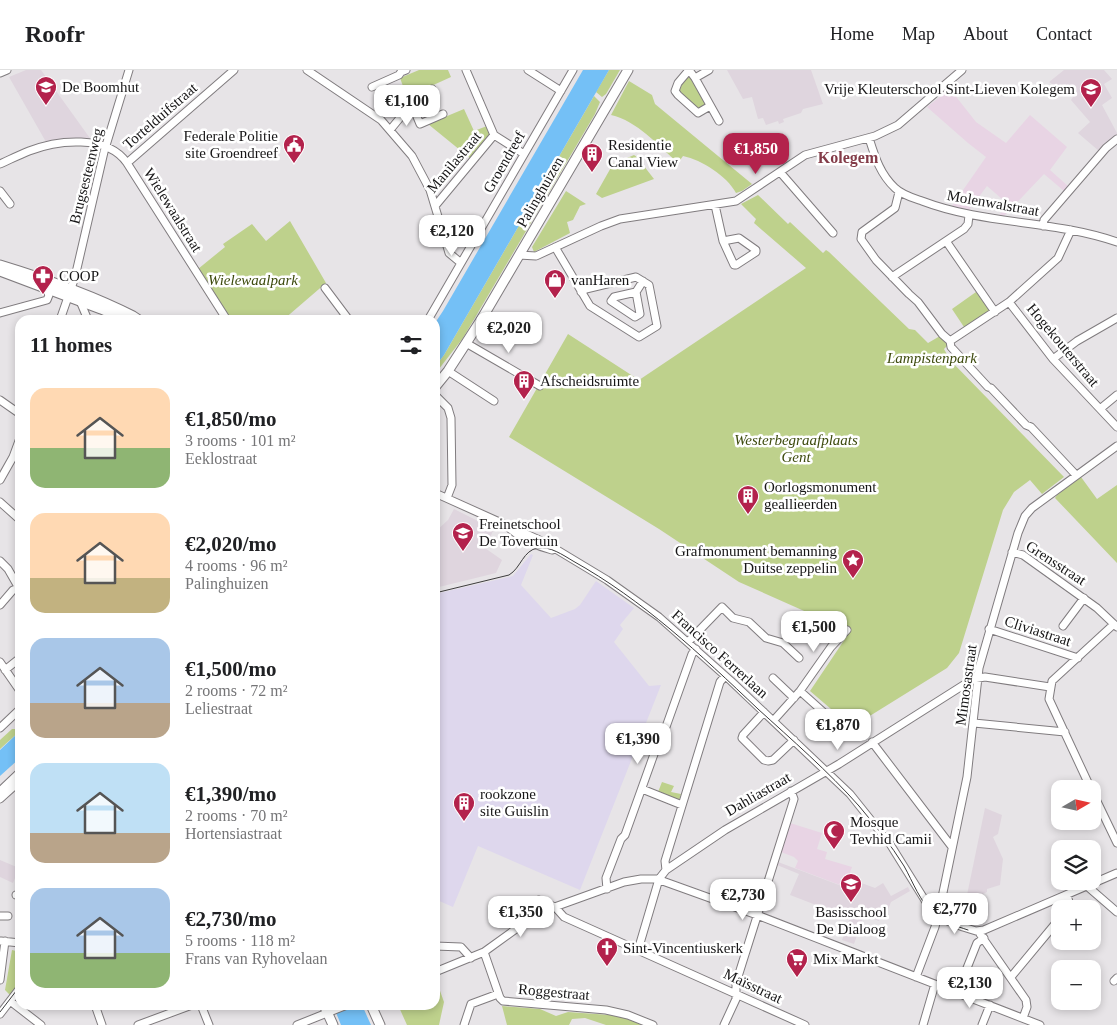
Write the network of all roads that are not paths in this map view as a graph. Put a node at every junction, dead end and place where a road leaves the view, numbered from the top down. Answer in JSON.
{"nodes":[{"id":1,"x":7,"y":70,"type":"edge"},
{"id":2,"x":129,"y":70,"type":"edge"},
{"id":3,"x":234,"y":70,"type":"edge"},
{"id":4,"x":466,"y":70,"type":"edge"},
{"id":5,"x":528,"y":70,"type":"edge"},
{"id":6,"x":573,"y":70,"type":"edge"},
{"id":7,"x":628,"y":70,"type":"edge"},
{"id":8,"x":689,"y":70,"type":"edge"},
{"id":9,"x":709,"y":70,"type":"edge"},
{"id":10,"x":962,"y":70,"type":"edge"},
{"id":11,"x":309,"y":71,"type":"edge"},
{"id":12,"x":402,"y":71,"type":"edge"},
{"id":13,"x":0,"y":73,"type":"edge"},
{"id":14,"x":695,"y":78,"type":"junction"},
{"id":15,"x":372,"y":87,"type":"dead end"},
{"id":16,"x":432,"y":89,"type":"dead end"},
{"id":17,"x":561,"y":91,"type":"junction"},
{"id":18,"x":710,"y":106,"type":"junction"},
{"id":19,"x":414,"y":110,"type":"junction"},
{"id":20,"x":443,"y":114,"type":"dead end"},
{"id":21,"x":719,"y":121,"type":"dead end"},
{"id":22,"x":390,"y":130,"type":"junction"},
{"id":23,"x":494,"y":136,"type":"junction"},
{"id":24,"x":869,"y":138,"type":"junction"},
{"id":25,"x":1117,"y":139,"type":"edge"},
{"id":26,"x":106,"y":147,"type":"junction"},
{"id":27,"x":524,"y":154,"type":"junction"},
{"id":28,"x":127,"y":163,"type":"junction"},
{"id":29,"x":0,"y":164,"type":"edge"},
{"id":30,"x":780,"y":172,"type":"junction"},
{"id":31,"x":0,"y":191,"type":"edge"},
{"id":32,"x":899,"y":192,"type":"junction"},
{"id":33,"x":10,"y":204,"type":"dead end"},
{"id":34,"x":435,"y":206,"type":"junction"},
{"id":35,"x":715,"y":206,"type":"junction"},
{"id":36,"x":970,"y":215,"type":"junction"},
{"id":37,"x":1043,"y":226,"type":"junction"},
{"id":38,"x":1071,"y":230,"type":"junction"},
{"id":39,"x":833,"y":233,"type":"dead end"},
{"id":40,"x":723,"y":241,"type":"junction"},
{"id":41,"x":946,"y":241,"type":"junction"},
{"id":42,"x":1117,"y":242,"type":"edge"},
{"id":43,"x":555,"y":247,"type":"junction"},
{"id":44,"x":519,"y":255,"type":"junction"},
{"id":45,"x":461,"y":262,"type":"junction"},
{"id":46,"x":0,"y":265,"type":"edge"},
{"id":47,"x":0,"y":271,"type":"edge"},
{"id":48,"x":892,"y":277,"type":"junction"},
{"id":49,"x":643,"y":281,"type":"junction"},
{"id":50,"x":46,"y":288,"type":"junction"},
{"id":51,"x":326,"y":288,"type":"dead end"},
{"id":52,"x":70,"y":292,"type":"junction"},
{"id":53,"x":581,"y":292,"type":"junction"},
{"id":54,"x":636,"y":292,"type":"dead end"},
{"id":55,"x":80,"y":301,"type":"junction"},
{"id":56,"x":1009,"y":302,"type":"junction"},
{"id":57,"x":995,"y":312,"type":"junction"},
{"id":58,"x":0,"y":313,"type":"edge"},
{"id":59,"x":62,"y":315,"type":"edge"},
{"id":60,"x":86,"y":315,"type":"edge"},
{"id":61,"x":114,"y":315,"type":"edge"},
{"id":62,"x":131,"y":315,"type":"edge"},
{"id":63,"x":224,"y":315,"type":"edge"},
{"id":64,"x":345,"y":315,"type":"edge"},
{"id":65,"x":431,"y":315,"type":"edge"},
{"id":66,"x":1117,"y":318,"type":"edge"},
{"id":67,"x":950,"y":341,"type":"junction"},
{"id":68,"x":466,"y":343,"type":"junction"},
{"id":69,"x":1053,"y":358,"type":"junction"},
{"id":70,"x":448,"y":371,"type":"junction"},
{"id":71,"x":440,"y":381,"type":"edge"},
{"id":72,"x":540,"y":386,"type":"dead end"},
{"id":73,"x":1117,"y":395,"type":"edge"},
{"id":74,"x":0,"y":400,"type":"edge"},
{"id":75,"x":440,"y":400,"type":"edge"},
{"id":76,"x":494,"y":400,"type":"dead end"},
{"id":77,"x":1100,"y":409,"type":"junction"},
{"id":78,"x":15,"y":410,"type":"edge"},
{"id":79,"x":1117,"y":426,"type":"edge"},
{"id":80,"x":1117,"y":446,"type":"edge"},
{"id":81,"x":15,"y":451,"type":"edge"},
{"id":82,"x":1076,"y":476,"type":"junction"},
{"id":83,"x":0,"y":480,"type":"edge"},
{"id":84,"x":440,"y":495,"type":"edge"},
{"id":85,"x":447,"y":498,"type":"junction"},
{"id":86,"x":0,"y":502,"type":"edge"},
{"id":87,"x":15,"y":516,"type":"edge"},
{"id":88,"x":1012,"y":552,"type":"junction"},
{"id":89,"x":0,"y":561,"type":"edge"},
{"id":90,"x":15,"y":582,"type":"edge"},
{"id":91,"x":15,"y":590,"type":"edge"},
{"id":92,"x":1084,"y":598,"type":"junction"},
{"id":93,"x":0,"y":605,"type":"edge"},
{"id":94,"x":1115,"y":625,"type":"edge"},
{"id":95,"x":1063,"y":626,"type":"dead end"},
{"id":96,"x":847,"y":630,"type":"dead end"},
{"id":97,"x":990,"y":630,"type":"junction"},
{"id":98,"x":688,"y":642,"type":"junction"},
{"id":99,"x":696,"y":649,"type":"junction"},
{"id":100,"x":799,"y":658,"type":"dead end"},
{"id":101,"x":1078,"y":658,"type":"junction"},
{"id":102,"x":0,"y":662,"type":"edge"},
{"id":103,"x":15,"y":664,"type":"edge"},
{"id":104,"x":6,"y":670,"type":"junction"},
{"id":105,"x":725,"y":676,"type":"junction"},
{"id":106,"x":773,"y":678,"type":"dead end"},
{"id":107,"x":979,"y":678,"type":"junction"},
{"id":108,"x":15,"y":684,"type":"edge"},
{"id":109,"x":1050,"y":687,"type":"junction"},
{"id":110,"x":800,"y":691,"type":"junction"},
{"id":111,"x":794,"y":698,"type":"junction"},
{"id":112,"x":764,"y":712,"type":"junction"},
{"id":113,"x":15,"y":714,"type":"edge"},
{"id":114,"x":773,"y":721,"type":"junction"},
{"id":115,"x":974,"y":723,"type":"junction"},
{"id":116,"x":840,"y":727,"type":"dead end"},
{"id":117,"x":0,"y":728,"type":"edge"},
{"id":118,"x":1065,"y":732,"type":"junction"},
{"id":119,"x":794,"y":740,"type":"junction"},
{"id":120,"x":872,"y":742,"type":"junction"},
{"id":121,"x":827,"y":771,"type":"junction"},
{"id":122,"x":15,"y":777,"type":"edge"},
{"id":123,"x":1087,"y":780,"type":"edge"},
{"id":124,"x":15,"y":786,"type":"edge"},
{"id":125,"x":642,"y":789,"type":"junction"},
{"id":126,"x":0,"y":791,"type":"edge"},
{"id":127,"x":791,"y":792,"type":"junction"},
{"id":128,"x":0,"y":799,"type":"edge"},
{"id":129,"x":682,"y":805,"type":"junction"},
{"id":130,"x":1101,"y":809,"type":"edge"},
{"id":131,"x":1117,"y":843,"type":"edge"},
{"id":132,"x":952,"y":847,"type":"junction"},
{"id":133,"x":666,"y":870,"type":"junction"},
{"id":134,"x":1117,"y":873,"type":"edge"},
{"id":135,"x":659,"y":879,"type":"junction"},
{"id":136,"x":1101,"y":880,"type":"edge"},
{"id":137,"x":607,"y":889,"type":"junction"},
{"id":138,"x":1078,"y":890,"type":"edge"},
{"id":139,"x":1091,"y":890,"type":"edge"},
{"id":140,"x":1067,"y":895,"type":"junction"},
{"id":141,"x":539,"y":900,"type":"dead end"},
{"id":142,"x":1068,"y":900,"type":"edge"},
{"id":143,"x":555,"y":908,"type":"junction"},
{"id":144,"x":1117,"y":912,"type":"edge"},
{"id":145,"x":757,"y":915,"type":"junction"},
{"id":146,"x":0,"y":916,"type":"edge"},
{"id":147,"x":8,"y":916,"type":"dead end"},
{"id":148,"x":938,"y":916,"type":"junction"},
{"id":149,"x":1051,"y":929,"type":"edge"},
{"id":150,"x":980,"y":931,"type":"junction"},
{"id":151,"x":984,"y":938,"type":"junction"},
{"id":152,"x":2,"y":941,"type":"edge"},
{"id":153,"x":15,"y":942,"type":"edge"},
{"id":154,"x":440,"y":946,"type":"edge"},
{"id":155,"x":638,"y":950,"type":"junction"},
{"id":156,"x":484,"y":952,"type":"junction"},
{"id":157,"x":471,"y":958,"type":"junction"},
{"id":158,"x":440,"y":970,"type":"edge"},
{"id":159,"x":916,"y":977,"type":"junction"},
{"id":160,"x":1011,"y":977,"type":"junction"},
{"id":161,"x":0,"y":980,"type":"edge"},
{"id":162,"x":935,"y":984,"type":"junction"},
{"id":163,"x":735,"y":992,"type":"junction"},
{"id":164,"x":957,"y":992,"type":"junction"},
{"id":165,"x":15,"y":994,"type":"edge"},
{"id":166,"x":498,"y":994,"type":"junction"},
{"id":167,"x":10,"y":1001,"type":"junction"},
{"id":168,"x":15,"y":1005,"type":"edge"},
{"id":169,"x":990,"y":1006,"type":"junction"},
{"id":170,"x":22,"y":1010,"type":"edge"},
{"id":171,"x":97,"y":1010,"type":"edge"},
{"id":172,"x":178,"y":1010,"type":"edge"},
{"id":173,"x":203,"y":1010,"type":"edge"},
{"id":174,"x":328,"y":1010,"type":"edge"},
{"id":175,"x":374,"y":1010,"type":"edge"},
{"id":176,"x":0,"y":1014,"type":"edge"},
{"id":177,"x":1023,"y":1018,"type":"junction"},
{"id":178,"x":41,"y":1025,"type":"edge"},
{"id":179,"x":102,"y":1025,"type":"edge"},
{"id":180,"x":138,"y":1025,"type":"edge"},
{"id":181,"x":209,"y":1025,"type":"edge"},
{"id":182,"x":297,"y":1025,"type":"edge"},
{"id":183,"x":333,"y":1025,"type":"edge"},
{"id":184,"x":380,"y":1025,"type":"edge"},
{"id":185,"x":464,"y":1025,"type":"edge"},
{"id":186,"x":654,"y":1025,"type":"edge"},
{"id":187,"x":724,"y":1025,"type":"edge"},
{"id":188,"x":805,"y":1025,"type":"edge"},
{"id":189,"x":924,"y":1025,"type":"edge"},
{"id":190,"x":982,"y":1025,"type":"edge"},
{"id":191,"x":1040,"y":1025,"type":"edge"}],
"edges":[{"from":1,"to":13,"type":"street"},
{"from":2,"to":26,"type":"street","name":"Brugsesteenweg"},
{"from":3,"to":28,"type":"street","name":"Tortelduifstraat"},
{"from":4,"to":23,"type":"street"},
{"from":5,"to":17,"type":"street"},
{"from":6,"to":17,"type":"street","name":"Groendreef"},
{"from":7,"to":44,"type":"main road","name":"Palinghuizen"},
{"from":8,"to":14,"type":"street"},
{"from":8,"to":18,"type":"street"},
{"from":9,"to":14,"type":"street"},
{"from":10,"to":24,"type":"street"},
{"from":11,"to":22,"type":"street"},
{"from":12,"to":15,"type":"street"},
{"from":14,"to":18,"type":"street"},
{"from":16,"to":19,"type":"street"},
{"from":17,"to":27,"type":"street","name":"Groendreef"},
{"from":18,"to":21,"type":"street"},
{"from":19,"to":20,"type":"street"},
{"from":19,"to":22,"type":"street"},
{"from":22,"to":34,"type":"street"},
{"from":23,"to":27,"type":"street"},
{"from":23,"to":34,"type":"street","name":"Manilastraat"},
{"from":24,"to":30,"type":"street"},
{"from":24,"to":32,"type":"street","name":"Molenwalstraat"},
{"from":25,"to":37,"type":"street"},
{"from":26,"to":28,"type":"street","name":"Wielewaalstraat"},
{"from":26,"to":29,"type":"street"},
{"from":26,"to":52,"type":"street","name":"Brugsesteenweg"},
{"from":27,"to":45,"type":"street","name":"Groendreef"},
{"from":28,"to":63,"type":"street","name":"Wielewaalstraat"},
{"from":30,"to":35,"type":"street"},
{"from":30,"to":39,"type":"street"},
{"from":31,"to":33,"type":"street"},
{"from":32,"to":36,"type":"street","name":"Molenwalstraat"},
{"from":32,"to":48,"type":"street"},
{"from":34,"to":45,"type":"street"},
{"from":35,"to":40,"type":"street"},
{"from":35,"to":43,"type":"street"},
{"from":36,"to":37,"type":"street","name":"Molenwalstraat"},
{"from":36,"to":41,"type":"street"},
{"from":37,"to":38,"type":"street","name":"Molenwalstraat"},
{"from":38,"to":42,"type":"street","name":"Molenwalstraat"},
{"from":38,"to":56,"type":"street"},
{"from":40,"to":40,"type":"street"},
{"from":41,"to":48,"type":"street"},
{"from":41,"to":57,"type":"street"},
{"from":43,"to":44,"type":"street"},
{"from":43,"to":53,"type":"street"},
{"from":44,"to":68,"type":"main road","name":"Palinghuizen"},
{"from":45,"to":65,"type":"street","name":"Groendreef"},
{"from":46,"to":52,"type":"main road"},
{"from":47,"to":50,"type":"main road"},
{"from":48,"to":67,"type":"street"},
{"from":49,"to":53,"type":"street"},
{"from":49,"to":53,"type":"street"},
{"from":49,"to":54,"type":"street"},
{"from":50,"to":52,"type":"main road"},
{"from":50,"to":58,"type":"street"},
{"from":51,"to":64,"type":"street"},
{"from":52,"to":55,"type":"main road"},
{"from":52,"to":59,"type":"street","name":"Brugsesteenweg"},
{"from":52,"to":62,"type":"main road"},
{"from":55,"to":60,"type":"street"},
{"from":55,"to":61,"type":"main road"},
{"from":56,"to":57,"type":"street"},
{"from":56,"to":69,"type":"street","name":"Hogekouterstraat"},
{"from":57,"to":67,"type":"street"},
{"from":66,"to":69,"type":"street"},
{"from":67,"to":82,"type":"street"},
{"from":68,"to":70,"type":"main road","name":"Palinghuizen"},
{"from":68,"to":72,"type":"street"},
{"from":69,"to":77,"type":"street","name":"Hogekouterstraat"},
{"from":70,"to":71,"type":"main road","name":"Palinghuizen"},
{"from":70,"to":76,"type":"street"},
{"from":73,"to":77,"type":"street"},
{"from":74,"to":78,"type":"street"},
{"from":75,"to":85,"type":"street"},
{"from":77,"to":79,"type":"street","name":"Hogekouterstraat"},
{"from":80,"to":82,"type":"street","name":"Mimosastraat"},
{"from":81,"to":83,"type":"street"},
{"from":82,"to":88,"type":"street","name":"Mimosastraat"},
{"from":84,"to":85,"type":"street","name":"Francisco Ferrerlaan"},
{"from":85,"to":98,"type":"street","name":"Francisco Ferrerlaan"},
{"from":86,"to":87,"type":"street"},
{"from":88,"to":92,"type":"street","name":"Grensstraat"},
{"from":88,"to":97,"type":"street","name":"Mimosastraat"},
{"from":89,"to":90,"type":"street"},
{"from":91,"to":93,"type":"street"},
{"from":92,"to":94,"type":"street","name":"Grensstraat"},
{"from":92,"to":95,"type":"street","name":"Grensstraat"},
{"from":94,"to":101,"type":"street"},
{"from":96,"to":110,"type":"street"},
{"from":97,"to":101,"type":"street","name":"Cliviastraat"},
{"from":97,"to":107,"type":"street","name":"Mimosastraat"},
{"from":98,"to":99,"type":"street","name":"Francisco Ferrerlaan"},
{"from":98,"to":100,"type":"street"},
{"from":99,"to":105,"type":"street","name":"Francisco Ferrerlaan"},
{"from":99,"to":125,"type":"street"},
{"from":101,"to":109,"type":"street"},
{"from":102,"to":104,"type":"street"},
{"from":103,"to":104,"type":"street"},
{"from":104,"to":108,"type":"street"},
{"from":105,"to":112,"type":"street","name":"Francisco Ferrerlaan"},
{"from":105,"to":129,"type":"street"},
{"from":106,"to":111,"type":"street"},
{"from":107,"to":109,"type":"street"},
{"from":107,"to":115,"type":"street","name":"Mimosastraat"},
{"from":107,"to":120,"type":"street","name":"Dahliastraat"},
{"from":109,"to":118,"type":"street"},
{"from":110,"to":111,"type":"street"},
{"from":110,"to":116,"type":"street"},
{"from":111,"to":114,"type":"street"},
{"from":112,"to":114,"type":"street","name":"Francisco Ferrerlaan"},
{"from":112,"to":119,"type":"street"},
{"from":113,"to":117,"type":"street"},
{"from":114,"to":119,"type":"street","name":"Francisco Ferrerlaan"},
{"from":115,"to":118,"type":"street"},
{"from":115,"to":132,"type":"street","name":"Mimosastraat"},
{"from":118,"to":123,"type":"street"},
{"from":119,"to":121,"type":"street","name":"Francisco Ferrerlaan"},
{"from":120,"to":121,"type":"street","name":"Dahliastraat"},
{"from":120,"to":132,"type":"street"},
{"from":121,"to":127,"type":"street","name":"Dahliastraat"},
{"from":121,"to":148,"type":"street","name":"Francisco Ferrerlaan"},
{"from":122,"to":126,"type":"street"},
{"from":124,"to":128,"type":"street"},
{"from":125,"to":129,"type":"street"},
{"from":125,"to":137,"type":"street"},
{"from":127,"to":133,"type":"street","name":"Dahliastraat"},
{"from":127,"to":145,"type":"street"},
{"from":129,"to":133,"type":"street"},
{"from":130,"to":131,"type":"street"},
{"from":132,"to":148,"type":"street","name":"Mimosastraat"},
{"from":133,"to":135,"type":"street","name":"Dahliastraat"},
{"from":134,"to":136,"type":"street"},
{"from":135,"to":137,"type":"street"},
{"from":135,"to":145,"type":"street"},
{"from":135,"to":155,"type":"street"},
{"from":137,"to":143,"type":"street"},
{"from":138,"to":140,"type":"street"},
{"from":139,"to":144,"type":"street"},
{"from":140,"to":142,"type":"street"},
{"from":140,"to":150,"type":"street"},
{"from":141,"to":143,"type":"street","name":"Maïsstraat"},
{"from":143,"to":155,"type":"street","name":"Maïsstraat"},
{"from":143,"to":156,"type":"street"},
{"from":145,"to":159,"type":"street"},
{"from":145,"to":163,"type":"street"},
{"from":146,"to":147,"type":"street"},
{"from":148,"to":150,"type":"street"},
{"from":148,"to":159,"type":"street","name":"Mimosastraat"},
{"from":149,"to":160,"type":"street"},
{"from":150,"to":151,"type":"street"},
{"from":151,"to":160,"type":"street"},
{"from":151,"to":164,"type":"street"},
{"from":152,"to":153,"type":"street"},
{"from":152,"to":161,"type":"street"},
{"from":154,"to":157,"type":"street"},
{"from":155,"to":163,"type":"street","name":"Maïsstraat"},
{"from":156,"to":157,"type":"street"},
{"from":156,"to":166,"type":"street","name":"Roggestraat"},
{"from":157,"to":158,"type":"street"},
{"from":159,"to":162,"type":"street"},
{"from":160,"to":177,"type":"street"},
{"from":162,"to":164,"type":"street"},
{"from":162,"to":189,"type":"street"},
{"from":163,"to":187,"type":"street"},
{"from":163,"to":188,"type":"street","name":"Maïsstraat"},
{"from":164,"to":169,"type":"street"},
{"from":165,"to":167,"type":"street"},
{"from":166,"to":185,"type":"street"},
{"from":166,"to":186,"type":"street","name":"Roggestraat"},
{"from":167,"to":168,"type":"street"},
{"from":167,"to":176,"type":"street"},
{"from":169,"to":177,"type":"street"},
{"from":169,"to":190,"type":"street"},
{"from":170,"to":178,"type":"street"},
{"from":171,"to":179,"type":"street"},
{"from":172,"to":180,"type":"street"},
{"from":173,"to":181,"type":"street"},
{"from":174,"to":182,"type":"street"},
{"from":174,"to":183,"type":"main road"},
{"from":175,"to":184,"type":"main road"},
{"from":177,"to":191,"type":"street"}]}
